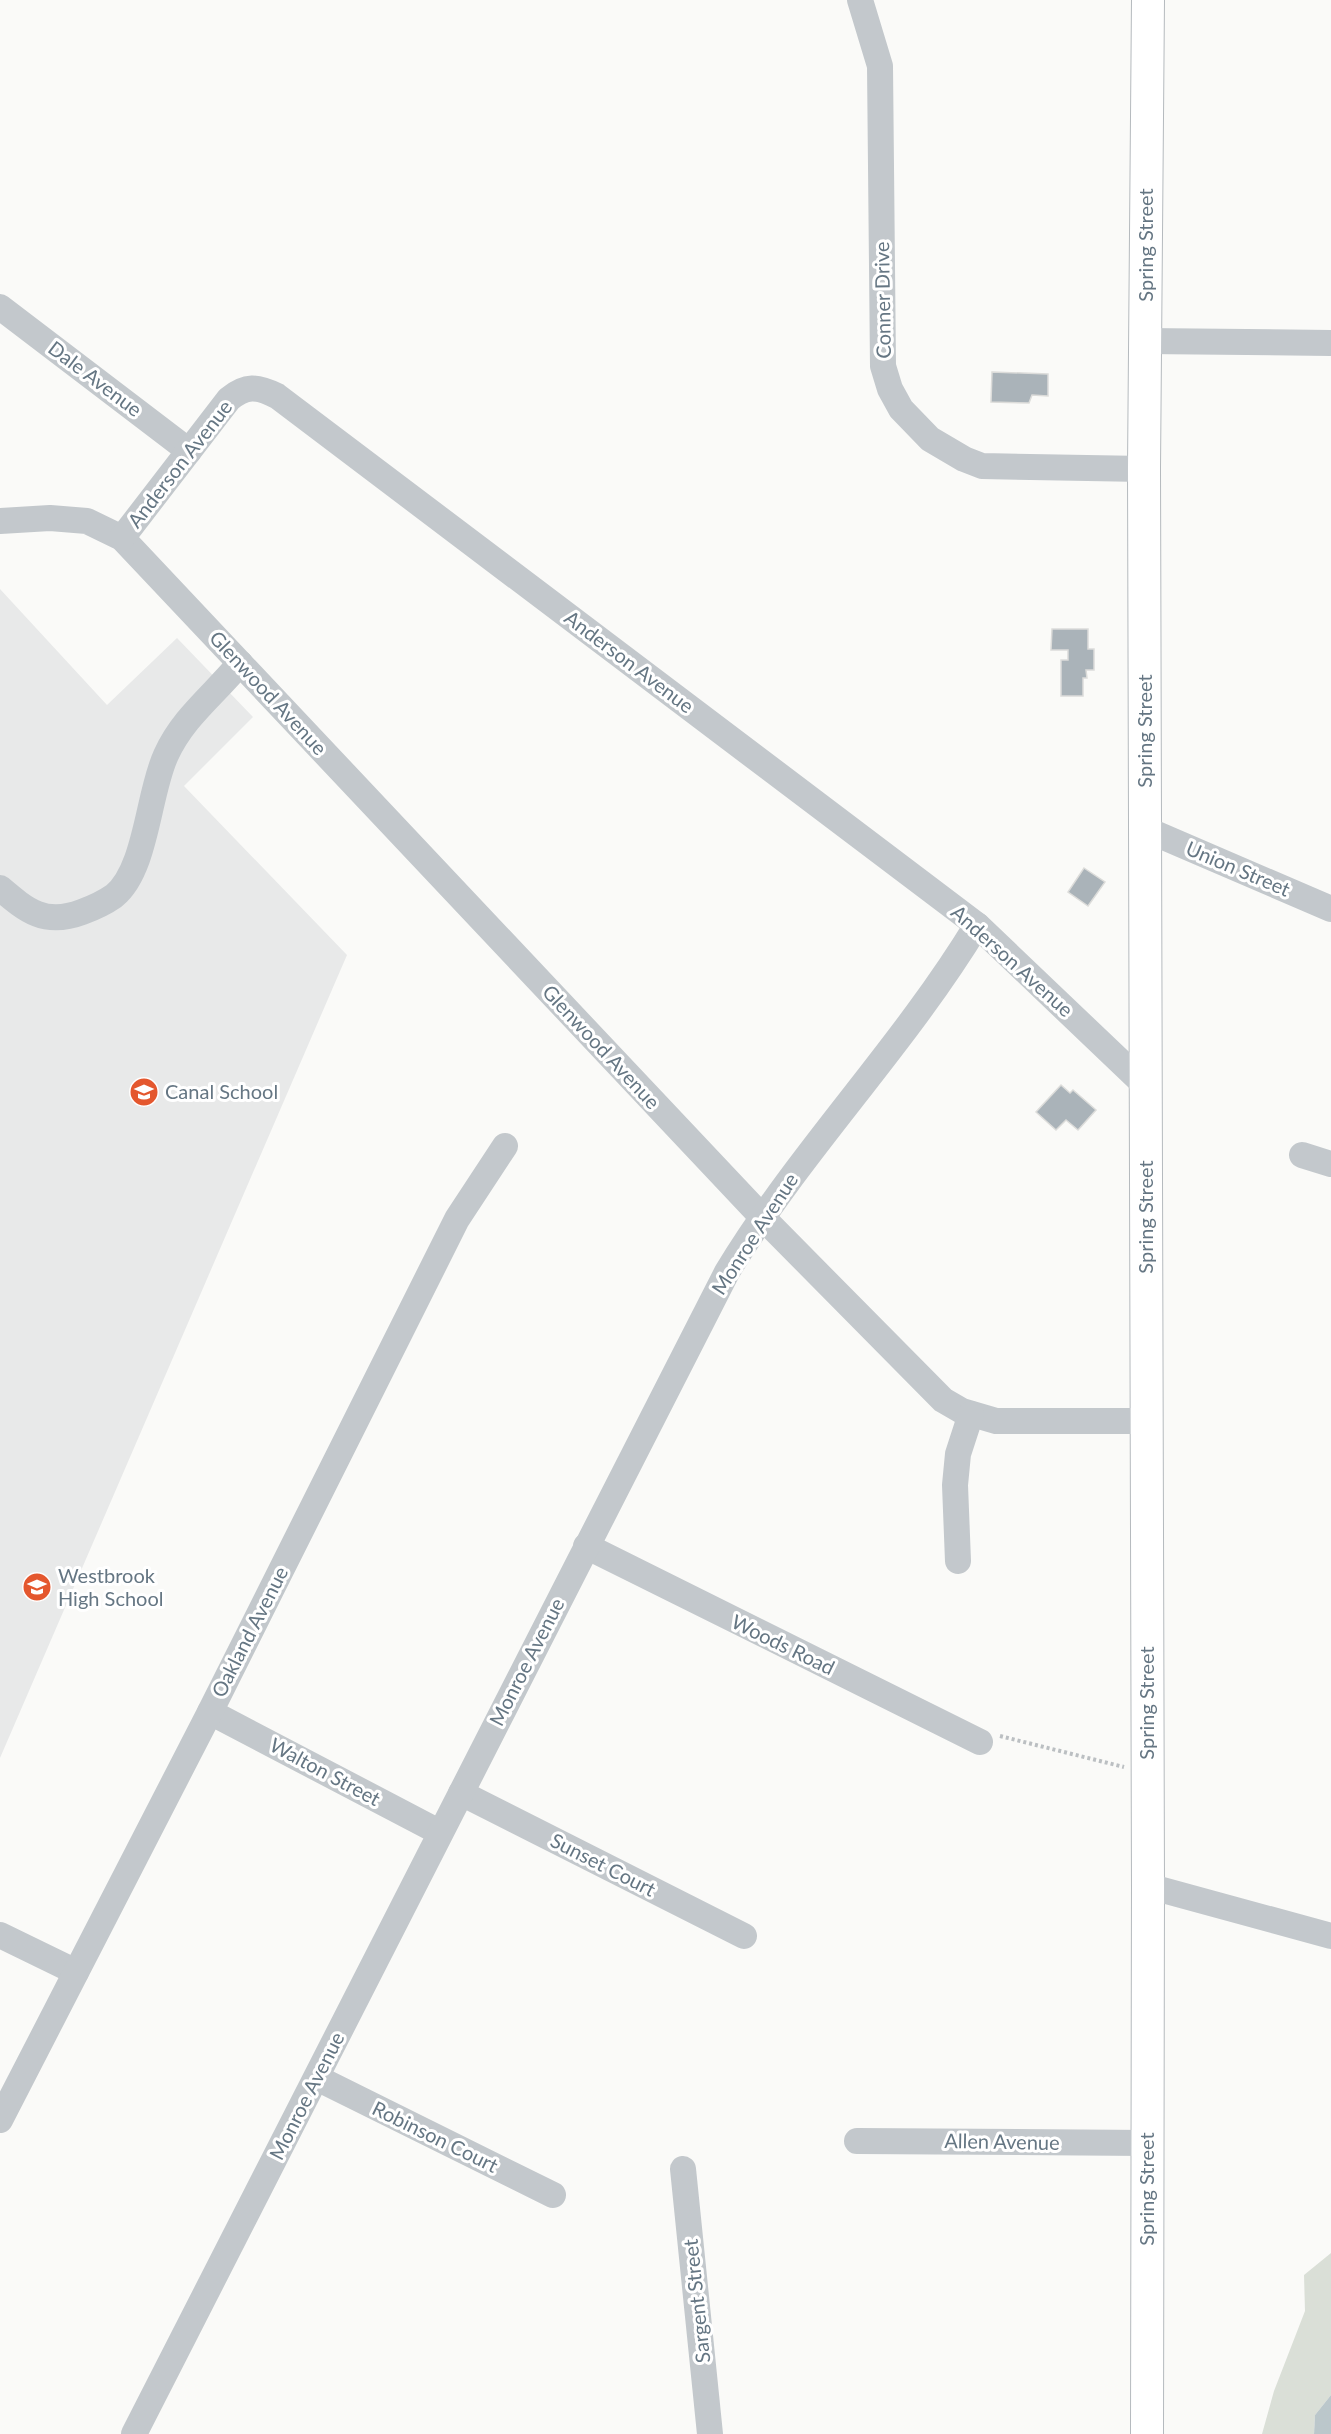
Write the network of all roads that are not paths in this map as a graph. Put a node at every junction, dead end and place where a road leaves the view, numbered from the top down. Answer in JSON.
{"nodes":[{"id":1,"x":860,"y":0,"type":"edge"},
{"id":2,"x":1148,"y":0,"type":"edge"},
{"id":3,"x":0,"y":307,"type":"edge"},
{"id":4,"x":1145,"y":341,"type":"junction"},
{"id":5,"x":1331,"y":343,"type":"edge"},
{"id":6,"x":189,"y":451,"type":"junction"},
{"id":7,"x":1144,"y":469,"type":"junction"},
{"id":8,"x":0,"y":521,"type":"edge"},
{"id":9,"x":122,"y":538,"type":"junction"},
{"id":10,"x":240,"y":663,"type":"junction"},
{"id":11,"x":1145,"y":829,"type":"junction"},
{"id":12,"x":0,"y":888,"type":"edge"},
{"id":13,"x":1331,"y":909,"type":"edge"},
{"id":14,"x":977,"y":925,"type":"junction"},
{"id":15,"x":1147,"y":1087,"type":"junction"},
{"id":16,"x":505,"y":1146,"type":"dead end"},
{"id":17,"x":1302,"y":1155,"type":"dead end"},
{"id":18,"x":1331,"y":1164,"type":"edge"},
{"id":19,"x":763,"y":1218,"type":"junction"},
{"id":20,"x":971,"y":1414,"type":"junction"},
{"id":21,"x":1146,"y":1421,"type":"junction"},
{"id":22,"x":586,"y":1546,"type":"junction"},
{"id":23,"x":958,"y":1561,"type":"dead end"},
{"id":24,"x":210,"y":1712,"type":"junction"},
{"id":25,"x":980,"y":1742,"type":"road end"},
{"id":26,"x":461,"y":1793,"type":"junction"},
{"id":27,"x":439,"y":1832,"type":"junction"},
{"id":28,"x":1148,"y":1886,"type":"junction"},
{"id":29,"x":0,"y":1935,"type":"edge"},
{"id":30,"x":744,"y":1936,"type":"dead end"},
{"id":31,"x":1331,"y":1936,"type":"edge"},
{"id":32,"x":75,"y":1972,"type":"junction"},
{"id":33,"x":317,"y":2078,"type":"junction"},
{"id":34,"x":0,"y":2120,"type":"edge"},
{"id":35,"x":857,"y":2140,"type":"dead end"},
{"id":36,"x":1147,"y":2143,"type":"junction"},
{"id":37,"x":683,"y":2169,"type":"dead end"},
{"id":38,"x":553,"y":2195,"type":"dead end"},
{"id":39,"x":134,"y":2434,"type":"edge"},
{"id":40,"x":710,"y":2434,"type":"edge"},
{"id":41,"x":1147,"y":2434,"type":"edge"}],
"edges":[{"from":1,"to":7,"type":"street","name":"Conner Drive"},
{"from":2,"to":4,"type":"main road","name":"Spring Street"},
{"from":3,"to":6,"type":"street","name":"Dale Avenue"},
{"from":4,"to":5,"type":"street"},
{"from":4,"to":7,"type":"main road","name":"Spring Street"},
{"from":6,"to":9,"type":"street","name":"Anderson Avenue"},
{"from":6,"to":14,"type":"street","name":"Anderson Avenue"},
{"from":7,"to":11,"type":"main road","name":"Spring Street"},
{"from":8,"to":9,"type":"street"},
{"from":9,"to":10,"type":"street","name":"Glenwood Avenue"},
{"from":10,"to":12,"type":"street"},
{"from":10,"to":19,"type":"street","name":"Glenwood Avenue"},
{"from":11,"to":13,"type":"street","name":"Union Street"},
{"from":11,"to":15,"type":"main road","name":"Spring Street"},
{"from":14,"to":15,"type":"street","name":"Anderson Avenue"},
{"from":14,"to":19,"type":"street","name":"Monroe Avenue"},
{"from":15,"to":21,"type":"main road","name":"Spring Street"},
{"from":16,"to":24,"type":"street","name":"Oakland Avenue"},
{"from":17,"to":18,"type":"street"},
{"from":19,"to":20,"type":"street","name":"Glenwood Avenue"},
{"from":19,"to":22,"type":"street","name":"Monroe Avenue"},
{"from":20,"to":21,"type":"street","name":"Glenwood Avenue"},
{"from":20,"to":23,"type":"street"},
{"from":21,"to":28,"type":"main road","name":"Spring Street"},
{"from":22,"to":25,"type":"street","name":"Woods Road"},
{"from":22,"to":26,"type":"street","name":"Monroe Avenue"},
{"from":24,"to":27,"type":"street","name":"Walton Street"},
{"from":24,"to":32,"type":"street","name":"Oakland Avenue"},
{"from":26,"to":27,"type":"street","name":"Monroe Avenue"},
{"from":26,"to":30,"type":"street","name":"Sunset Court"},
{"from":27,"to":33,"type":"street","name":"Monroe Avenue"},
{"from":28,"to":31,"type":"street"},
{"from":28,"to":36,"type":"main road","name":"Spring Street"},
{"from":29,"to":32,"type":"street"},
{"from":32,"to":34,"type":"street","name":"Oakland Avenue"},
{"from":33,"to":38,"type":"street","name":"Robinson Court"},
{"from":33,"to":39,"type":"street","name":"Monroe Avenue"},
{"from":35,"to":36,"type":"street","name":"Allen Avenue"},
{"from":36,"to":41,"type":"main road","name":"Spring Street"},
{"from":37,"to":40,"type":"street","name":"Sargent Street"}]}
